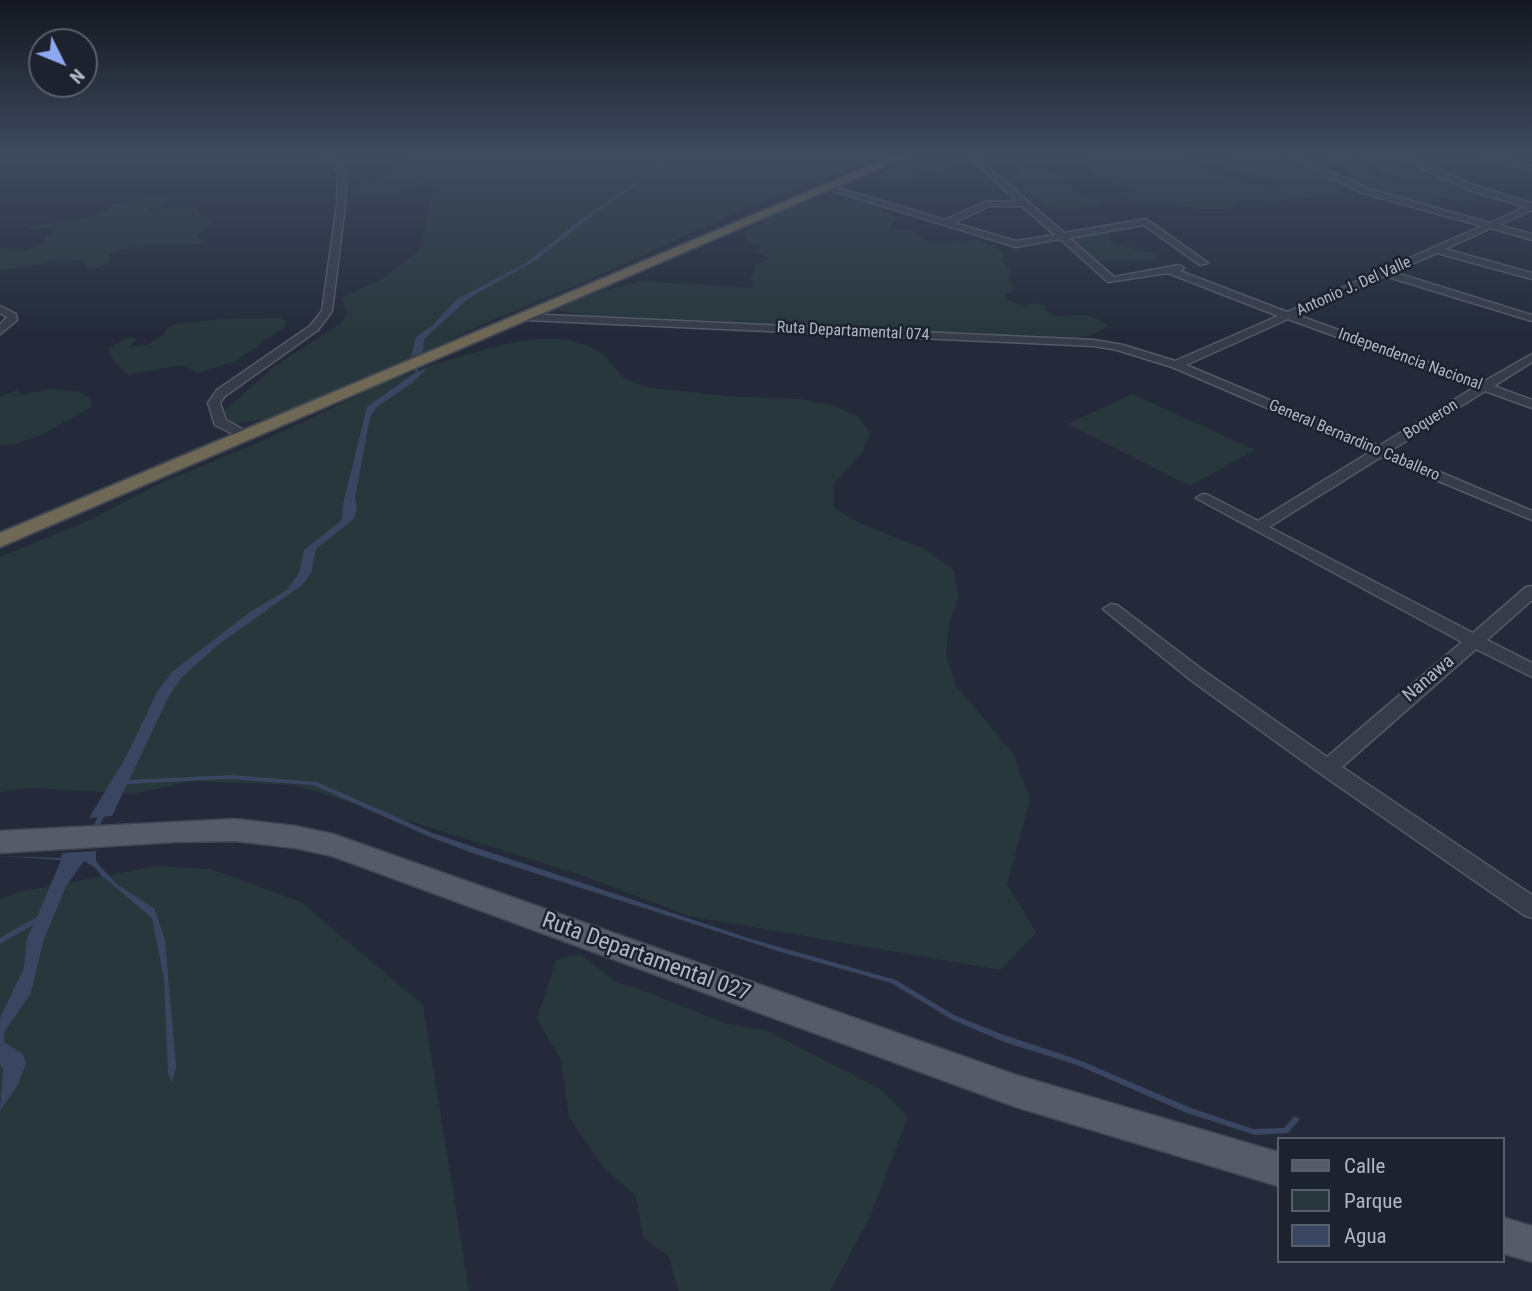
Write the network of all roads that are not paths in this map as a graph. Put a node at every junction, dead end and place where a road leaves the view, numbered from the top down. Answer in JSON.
{"nodes":[{"id":1,"x":340,"y":216,"type":"edge"},
{"id":2,"x":762,"y":216,"type":"edge"},
{"id":3,"x":923,"y":216,"type":"edge"},
{"id":4,"x":961,"y":216,"type":"edge"},
{"id":5,"x":1037,"y":216,"type":"edge"},
{"id":6,"x":1456,"y":216,"type":"edge"},
{"id":7,"x":1512,"y":216,"type":"edge"},
{"id":8,"x":946,"y":223,"type":"junction"},
{"id":9,"x":1491,"y":226,"type":"junction"},
{"id":10,"x":1060,"y":237,"type":"junction"},
{"id":11,"x":1532,"y":237,"type":"edge"},
{"id":12,"x":1438,"y":250,"type":"junction"},
{"id":13,"x":1170,"y":270,"type":"junction"},
{"id":14,"x":1386,"y":273,"type":"junction"},
{"id":15,"x":1532,"y":276,"type":"edge"},
{"id":16,"x":0,"y":309,"type":"edge"},
{"id":17,"x":0,"y":315,"type":"edge"},
{"id":18,"x":1288,"y":316,"type":"junction"},
{"id":19,"x":526,"y":317,"type":"junction"},
{"id":20,"x":1532,"y":318,"type":"edge"},
{"id":21,"x":0,"y":324,"type":"edge"},
{"id":22,"x":0,"y":331,"type":"edge"},
{"id":23,"x":1532,"y":357,"type":"edge"},
{"id":24,"x":1176,"y":365,"type":"junction"},
{"id":25,"x":1484,"y":387,"type":"junction"},
{"id":26,"x":1532,"y":404,"type":"edge"},
{"id":27,"x":246,"y":435,"type":"junction"},
{"id":28,"x":1380,"y":452,"type":"junction"},
{"id":29,"x":1203,"y":498,"type":"dead end"},
{"id":30,"x":1532,"y":516,"type":"edge"},
{"id":31,"x":1258,"y":527,"type":"junction"},
{"id":32,"x":0,"y":541,"type":"edge"},
{"id":33,"x":1532,"y":591,"type":"edge"},
{"id":34,"x":1111,"y":609,"type":"dead end"},
{"id":35,"x":1473,"y":641,"type":"junction"},
{"id":36,"x":1532,"y":671,"type":"edge"},
{"id":37,"x":1328,"y":768,"type":"junction"},
{"id":38,"x":0,"y":842,"type":"edge"},
{"id":39,"x":1532,"y":908,"type":"edge"},
{"id":40,"x":1276,"y":1168,"type":"edge"},
{"id":41,"x":1504,"y":1236,"type":"edge"},
{"id":42,"x":1532,"y":1244,"type":"edge"}],
"edges":[{"from":1,"to":27,"type":"street"},
{"from":2,"to":19,"type":"highway"},
{"from":3,"to":8,"type":"street"},
{"from":4,"to":8,"type":"street"},
{"from":5,"to":10,"type":"street"},
{"from":6,"to":9,"type":"street"},
{"from":7,"to":9,"type":"street","name":"Antonio J. Del Valle"},
{"from":8,"to":10,"type":"street"},
{"from":9,"to":11,"type":"street"},
{"from":9,"to":12,"type":"street","name":"Antonio J. Del Valle"},
{"from":10,"to":13,"type":"street"},
{"from":10,"to":13,"type":"street"},
{"from":12,"to":14,"type":"street","name":"Antonio J. Del Valle"},
{"from":12,"to":15,"type":"street"},
{"from":13,"to":18,"type":"street","name":"Independencia Nacional"},
{"from":14,"to":18,"type":"street","name":"Antonio J. Del Valle"},
{"from":14,"to":20,"type":"street"},
{"from":16,"to":22,"type":"street"},
{"from":17,"to":21,"type":"street"},
{"from":18,"to":24,"type":"street","name":"Antonio J. Del Valle"},
{"from":18,"to":25,"type":"street","name":"Independencia Nacional"},
{"from":19,"to":24,"type":"street","name":"Ruta Departamental 074"},
{"from":19,"to":27,"type":"highway"},
{"from":23,"to":25,"type":"street","name":"Boqueron"},
{"from":24,"to":28,"type":"street","name":"General Bernardino Caballero"},
{"from":25,"to":26,"type":"street","name":"Independencia Nacional"},
{"from":25,"to":28,"type":"street","name":"Boqueron"},
{"from":27,"to":32,"type":"highway"},
{"from":28,"to":30,"type":"street","name":"General Bernardino Caballero"},
{"from":28,"to":31,"type":"street","name":"Boqueron"},
{"from":29,"to":31,"type":"street"},
{"from":31,"to":35,"type":"street"},
{"from":33,"to":35,"type":"street","name":"Nanawa"},
{"from":34,"to":37,"type":"street"},
{"from":35,"to":36,"type":"street"},
{"from":35,"to":37,"type":"street","name":"Nanawa"},
{"from":37,"to":39,"type":"street"},
{"from":38,"to":40,"type":"main road","name":"Ruta Departamental 027"},
{"from":41,"to":42,"type":"main road"}]}
